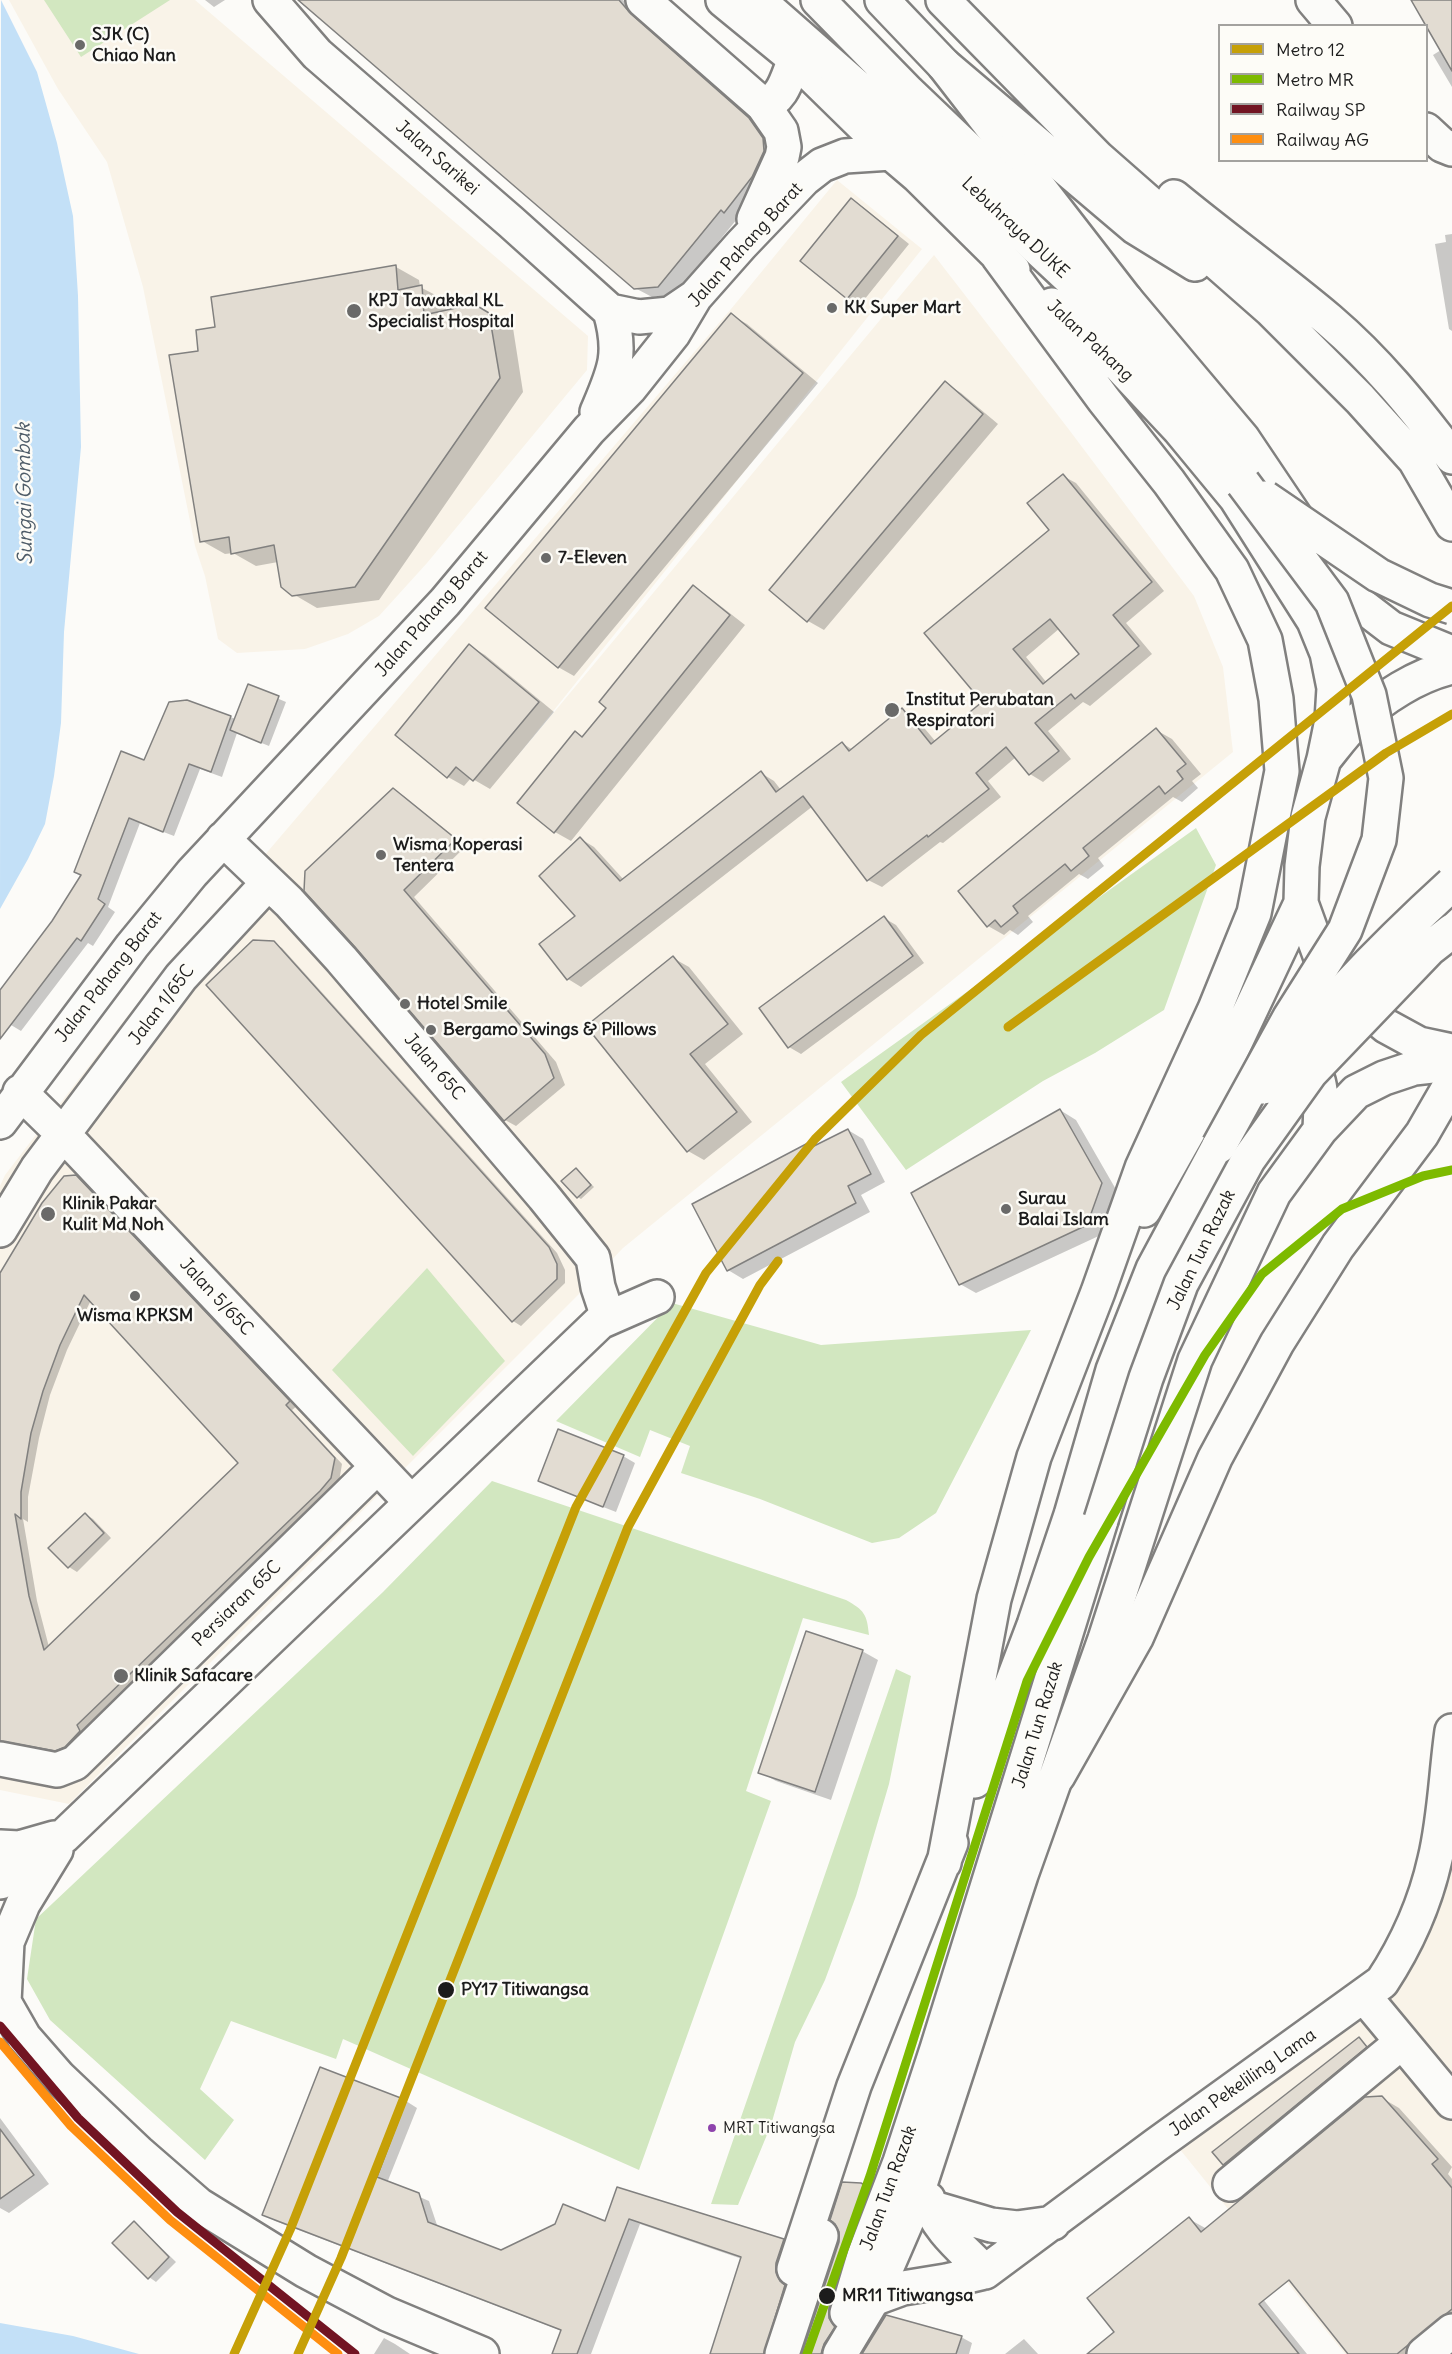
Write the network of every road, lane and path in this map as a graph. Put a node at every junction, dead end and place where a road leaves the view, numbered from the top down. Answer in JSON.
{"nodes":[{"id":1,"x":270,"y":0,"type":"edge"},
{"id":2,"x":643,"y":0,"type":"edge"},
{"id":3,"x":723,"y":0,"type":"edge"},
{"id":4,"x":758,"y":0,"type":"edge"},
{"id":5,"x":818,"y":0,"type":"edge"},
{"id":6,"x":882,"y":0,"type":"edge"},
{"id":7,"x":1313,"y":0,"type":"edge"},
{"id":8,"x":944,"y":1,"type":"edge"},
{"id":9,"x":1333,"y":24,"type":"edge"},
{"id":10,"x":795,"y":59,"type":"junction"},
{"id":11,"x":944,"y":65,"type":"junction"},
{"id":12,"x":1037,"y":95,"type":"junction"},
{"id":13,"x":763,"y":105,"type":"junction"},
{"id":14,"x":1428,"y":132,"type":"edge"},
{"id":15,"x":1452,"y":149,"type":"edge"},
{"id":16,"x":891,"y":153,"type":"junction"},
{"id":17,"x":741,"y":245,"type":"junction"},
{"id":18,"x":998,"y":256,"type":"junction"},
{"id":19,"x":695,"y":297,"type":"junction"},
{"id":20,"x":1126,"y":300,"type":"junction"},
{"id":21,"x":1271,"y":310,"type":"junction"},
{"id":22,"x":610,"y":311,"type":"junction"},
{"id":23,"x":589,"y":430,"type":"junction"},
{"id":24,"x":1452,"y":457,"type":"edge"},
{"id":25,"x":1243,"y":483,"type":"junction"},
{"id":26,"x":1452,"y":524,"type":"edge"},
{"id":27,"x":1452,"y":607,"type":"edge"},
{"id":28,"x":1452,"y":652,"type":"edge"},
{"id":29,"x":1452,"y":667,"type":"edge"},
{"id":30,"x":1324,"y":759,"type":"junction"},
{"id":31,"x":223,"y":839,"type":"junction"},
{"id":32,"x":268,"y":883,"type":"junction"},
{"id":33,"x":1452,"y":884,"type":"edge"},
{"id":34,"x":1301,"y":903,"type":"junction"},
{"id":35,"x":1452,"y":931,"type":"edge"},
{"id":36,"x":1452,"y":1051,"type":"edge"},
{"id":37,"x":1452,"y":1064,"type":"edge"},
{"id":38,"x":1218,"y":1079,"type":"junction"},
{"id":39,"x":1452,"y":1082,"type":"edge"},
{"id":40,"x":20,"y":1092,"type":"junction"},
{"id":41,"x":0,"y":1122,"type":"edge"},
{"id":42,"x":1320,"y":1130,"type":"junction"},
{"id":43,"x":63,"y":1134,"type":"junction"},
{"id":44,"x":1219,"y":1146,"type":"junction"},
{"id":45,"x":0,"y":1230,"type":"edge"},
{"id":46,"x":1098,"y":1293,"type":"junction"},
{"id":47,"x":657,"y":1297,"type":"dead end"},
{"id":48,"x":608,"y":1317,"type":"junction"},
{"id":49,"x":377,"y":1467,"type":"junction"},
{"id":50,"x":411,"y":1502,"type":"junction"},
{"id":51,"x":1086,"y":1518,"type":"junction"},
{"id":52,"x":1452,"y":1731,"type":"edge"},
{"id":53,"x":0,"y":1759,"type":"edge"},
{"id":54,"x":1058,"y":1776,"type":"junction"},
{"id":55,"x":64,"y":1836,"type":"junction"},
{"id":56,"x":0,"y":1847,"type":"edge"},
{"id":57,"x":944,"y":1863,"type":"junction"},
{"id":58,"x":0,"y":1882,"type":"edge"},
{"id":59,"x":1364,"y":1996,"type":"junction"},
{"id":60,"x":2,"y":1998,"type":"edge"},
{"id":61,"x":1402,"y":2042,"type":"junction"},
{"id":62,"x":1452,"y":2102,"type":"edge"},
{"id":63,"x":1230,"y":2184,"type":"dead end"},
{"id":64,"x":926,"y":2193,"type":"junction"},
{"id":65,"x":834,"y":2196,"type":"dead end"},
{"id":66,"x":1053,"y":2223,"type":"junction"},
{"id":67,"x":794,"y":2269,"type":"dead end"},
{"id":68,"x":985,"y":2272,"type":"junction"},
{"id":69,"x":873,"y":2299,"type":"junction"},
{"id":70,"x":1452,"y":2331,"type":"edge"},
{"id":71,"x":482,"y":2354,"type":"edge"},
{"id":72,"x":782,"y":2354,"type":"edge"},
{"id":73,"x":835,"y":2354,"type":"edge"},
{"id":74,"x":840,"y":2354,"type":"edge"},
{"id":75,"x":1424,"y":2354,"type":"edge"}],
"edges":[{"from":1,"to":22,"type":"main road","name":"Jalan Sarikei"},
{"from":2,"to":13,"type":"main road"},
{"from":3,"to":10,"type":"main road","name":"Jalan Pahang"},
{"from":4,"to":25,"type":"main road","name":"Lebuhraya DUKE"},
{"from":5,"to":20,"type":"main road","name":"Lebuhraya DUKE"},
{"from":6,"to":11,"type":"main road"},
{"from":7,"to":9,"type":"main road"},
{"from":8,"to":12,"type":"main road"},
{"from":10,"to":13,"type":"main road"},
{"from":10,"to":16,"type":"main road","name":"Jalan Pahang"},
{"from":11,"to":20,"type":"main road"},
{"from":11,"to":21,"type":"main road"},
{"from":12,"to":21,"type":"main road"},
{"from":12,"to":24,"type":"main road"},
{"from":13,"to":17,"type":"main road"},
{"from":14,"to":15,"type":"main road"},
{"from":16,"to":17,"type":"main road","name":"Jalan Pahang Barat"},
{"from":16,"to":18,"type":"main road","name":"Jalan Pahang"},
{"from":17,"to":19,"type":"main road","name":"Jalan Pahang Barat"},
{"from":18,"to":30,"type":"main road","name":"Jalan Pahang"},
{"from":18,"to":46,"type":"main road"},
{"from":19,"to":22,"type":"main road"},
{"from":19,"to":23,"type":"main road","name":"Jalan Pahang Barat"},
{"from":20,"to":28,"type":"main road"},
{"from":21,"to":26,"type":"main road"},
{"from":22,"to":23,"type":"main road"},
{"from":23,"to":31,"type":"main road","name":"Jalan Pahang Barat"},
{"from":25,"to":27,"type":"main road","bridge":true},
{"from":25,"to":44,"type":"main road","name":"Lebuhraya DUKE","bridge":true},
{"from":29,"to":30,"type":"main road"},
{"from":30,"to":34,"type":"main road","name":"Jalan Pahang"},
{"from":31,"to":32,"type":"main road","name":"Jalan 65C"},
{"from":31,"to":40,"type":"main road","name":"Jalan Pahang Barat"},
{"from":32,"to":43,"type":"main road","name":"Jalan 1/65C"},
{"from":32,"to":48,"type":"main road","name":"Jalan 65C"},
{"from":33,"to":44,"type":"main road","name":"Jalan Tun Razak","bridge":true},
{"from":34,"to":36,"type":"main road"},
{"from":34,"to":38,"type":"main road"},
{"from":35,"to":51,"type":"main road","name":"Jalan Tun Razak","bridge":true},
{"from":37,"to":42,"type":"main road"},
{"from":38,"to":42,"type":"main road"},
{"from":38,"to":46,"type":"main road"},
{"from":39,"to":54,"type":"main road"},
{"from":40,"to":41,"type":"main road","name":"Jalan Pahang Barat"},
{"from":40,"to":43,"type":"main road","name":"Jalan 5/65C"},
{"from":42,"to":54,"type":"main road"},
{"from":43,"to":45,"type":"main road"},
{"from":43,"to":49,"type":"main road","name":"Jalan 5/65C"},
{"from":44,"to":51,"type":"main road","name":"Jalan Tun Razak"},
{"from":46,"to":57,"type":"main road"},
{"from":47,"to":48,"type":"main road"},
{"from":48,"to":50,"type":"main road"},
{"from":49,"to":50,"type":"main road","name":"Jalan 5/65C"},
{"from":49,"to":53,"type":"main road","name":"Persiaran 65C"},
{"from":50,"to":55,"type":"main road"},
{"from":51,"to":57,"type":"main road","name":"Jalan Tun Razak"},
{"from":51,"to":73,"type":"main road","name":"Jalan Tun Razak"},
{"from":52,"to":59,"type":"main road","name":"Jalan Pekeliling Lama"},
{"from":54,"to":64,"type":"main road","name":"Jalan Tun Razak"},
{"from":55,"to":56,"type":"main road"},
{"from":55,"to":58,"type":"main road"},
{"from":55,"to":60,"type":"main road"},
{"from":57,"to":67,"type":"main road","name":"Jalan Tun Razak"},
{"from":59,"to":61,"type":"main road"},
{"from":59,"to":66,"type":"main road","name":"Jalan Pekeliling Lama"},
{"from":60,"to":71,"type":"main road"},
{"from":61,"to":62,"type":"main road"},
{"from":61,"to":63,"type":"main road"},
{"from":64,"to":66,"type":"main road"},
{"from":64,"to":68,"type":"main road"},
{"from":64,"to":69,"type":"main road","name":"Jalan Tun Razak"},
{"from":65,"to":72,"type":"main road"},
{"from":66,"to":68,"type":"main road","name":"Jalan Pekeliling Lama"},
{"from":68,"to":69,"type":"main road","name":"Jalan Pekeliling Lama"},
{"from":69,"to":74,"type":"main road","name":"Jalan Tun Razak"},
{"from":70,"to":75,"type":"main road"}]}
